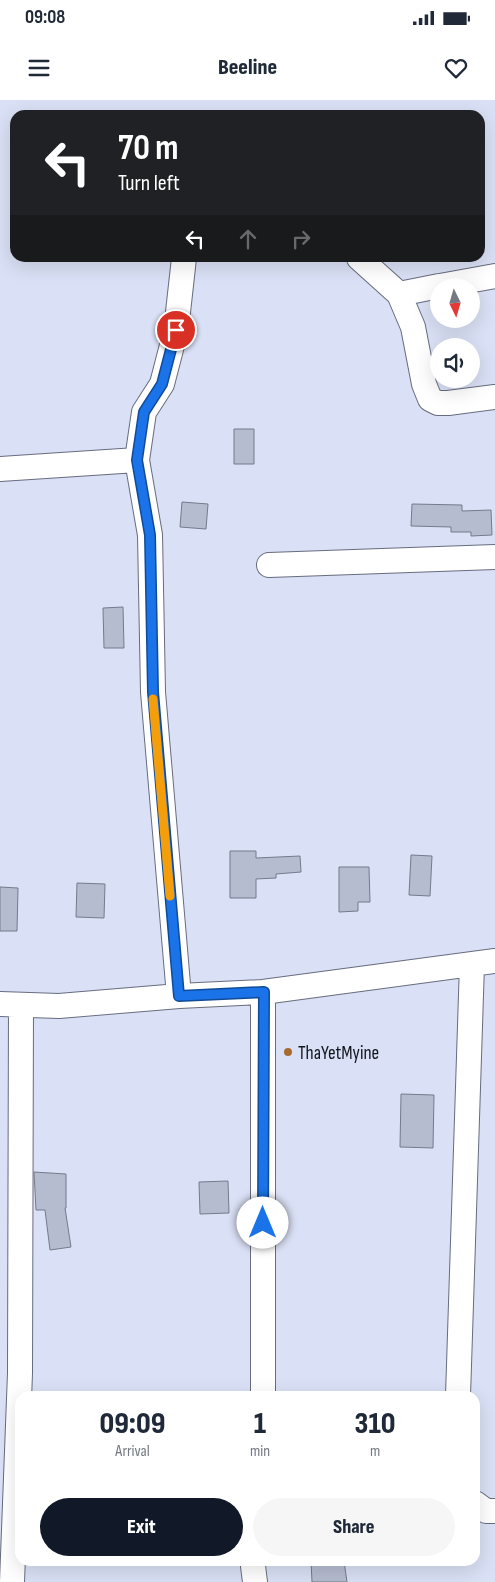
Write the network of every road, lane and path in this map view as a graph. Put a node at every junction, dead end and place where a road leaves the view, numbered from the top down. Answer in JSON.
{"nodes":[{"id":1,"x":184,"y":262,"type":"edge"},
{"id":2,"x":364,"y":262,"type":"edge"},
{"id":3,"x":495,"y":276,"type":"edge"},
{"id":4,"x":480,"y":279,"type":"edge"},
{"id":5,"x":430,"y":288,"type":"edge"},
{"id":6,"x":400,"y":294,"type":"junction"},
{"id":7,"x":495,"y":396,"type":"edge"},
{"id":8,"x":137,"y":460,"type":"junction"},
{"id":9,"x":0,"y":469,"type":"edge"},
{"id":10,"x":495,"y":558,"type":"edge"},
{"id":11,"x":269,"y":565,"type":"dead end"},
{"id":12,"x":484,"y":963,"type":"edge"},
{"id":13,"x":264,"y":992,"type":"junction"},
{"id":14,"x":179,"y":996,"type":"junction"},
{"id":15,"x":10,"y":1004,"type":"edge"},
{"id":16,"x":20,"y":1391,"type":"edge"},
{"id":17,"x":263,"y":1391,"type":"edge"},
{"id":18,"x":458,"y":1391,"type":"edge"},
{"id":19,"x":480,"y":1506,"type":"edge"},
{"id":20,"x":495,"y":1512,"type":"edge"},
{"id":21,"x":15,"y":1524,"type":"edge"},
{"id":22,"x":252,"y":1566,"type":"edge"},
{"id":23,"x":12,"y":1582,"type":"edge"},
{"id":24,"x":251,"y":1582,"type":"edge"},
{"id":25,"x":255,"y":1582,"type":"edge"}],
"edges":[{"from":1,"to":8,"type":"street"},
{"from":2,"to":6,"type":"street"},
{"from":3,"to":4,"type":"street"},
{"from":5,"to":6,"type":"street"},
{"from":6,"to":7,"type":"street"},
{"from":8,"to":9,"type":"street"},
{"from":8,"to":14,"type":"street"},
{"from":10,"to":11,"type":"street"},
{"from":12,"to":13,"type":"street"},
{"from":12,"to":18,"type":"street"},
{"from":13,"to":14,"type":"street"},
{"from":13,"to":17,"type":"street"},
{"from":14,"to":15,"type":"street"},
{"from":15,"to":16,"type":"street"},
{"from":19,"to":20,"type":"street"},
{"from":21,"to":23,"type":"street"},
{"from":22,"to":25,"type":"street"},
{"from":24,"to":25,"type":"street"}]}
